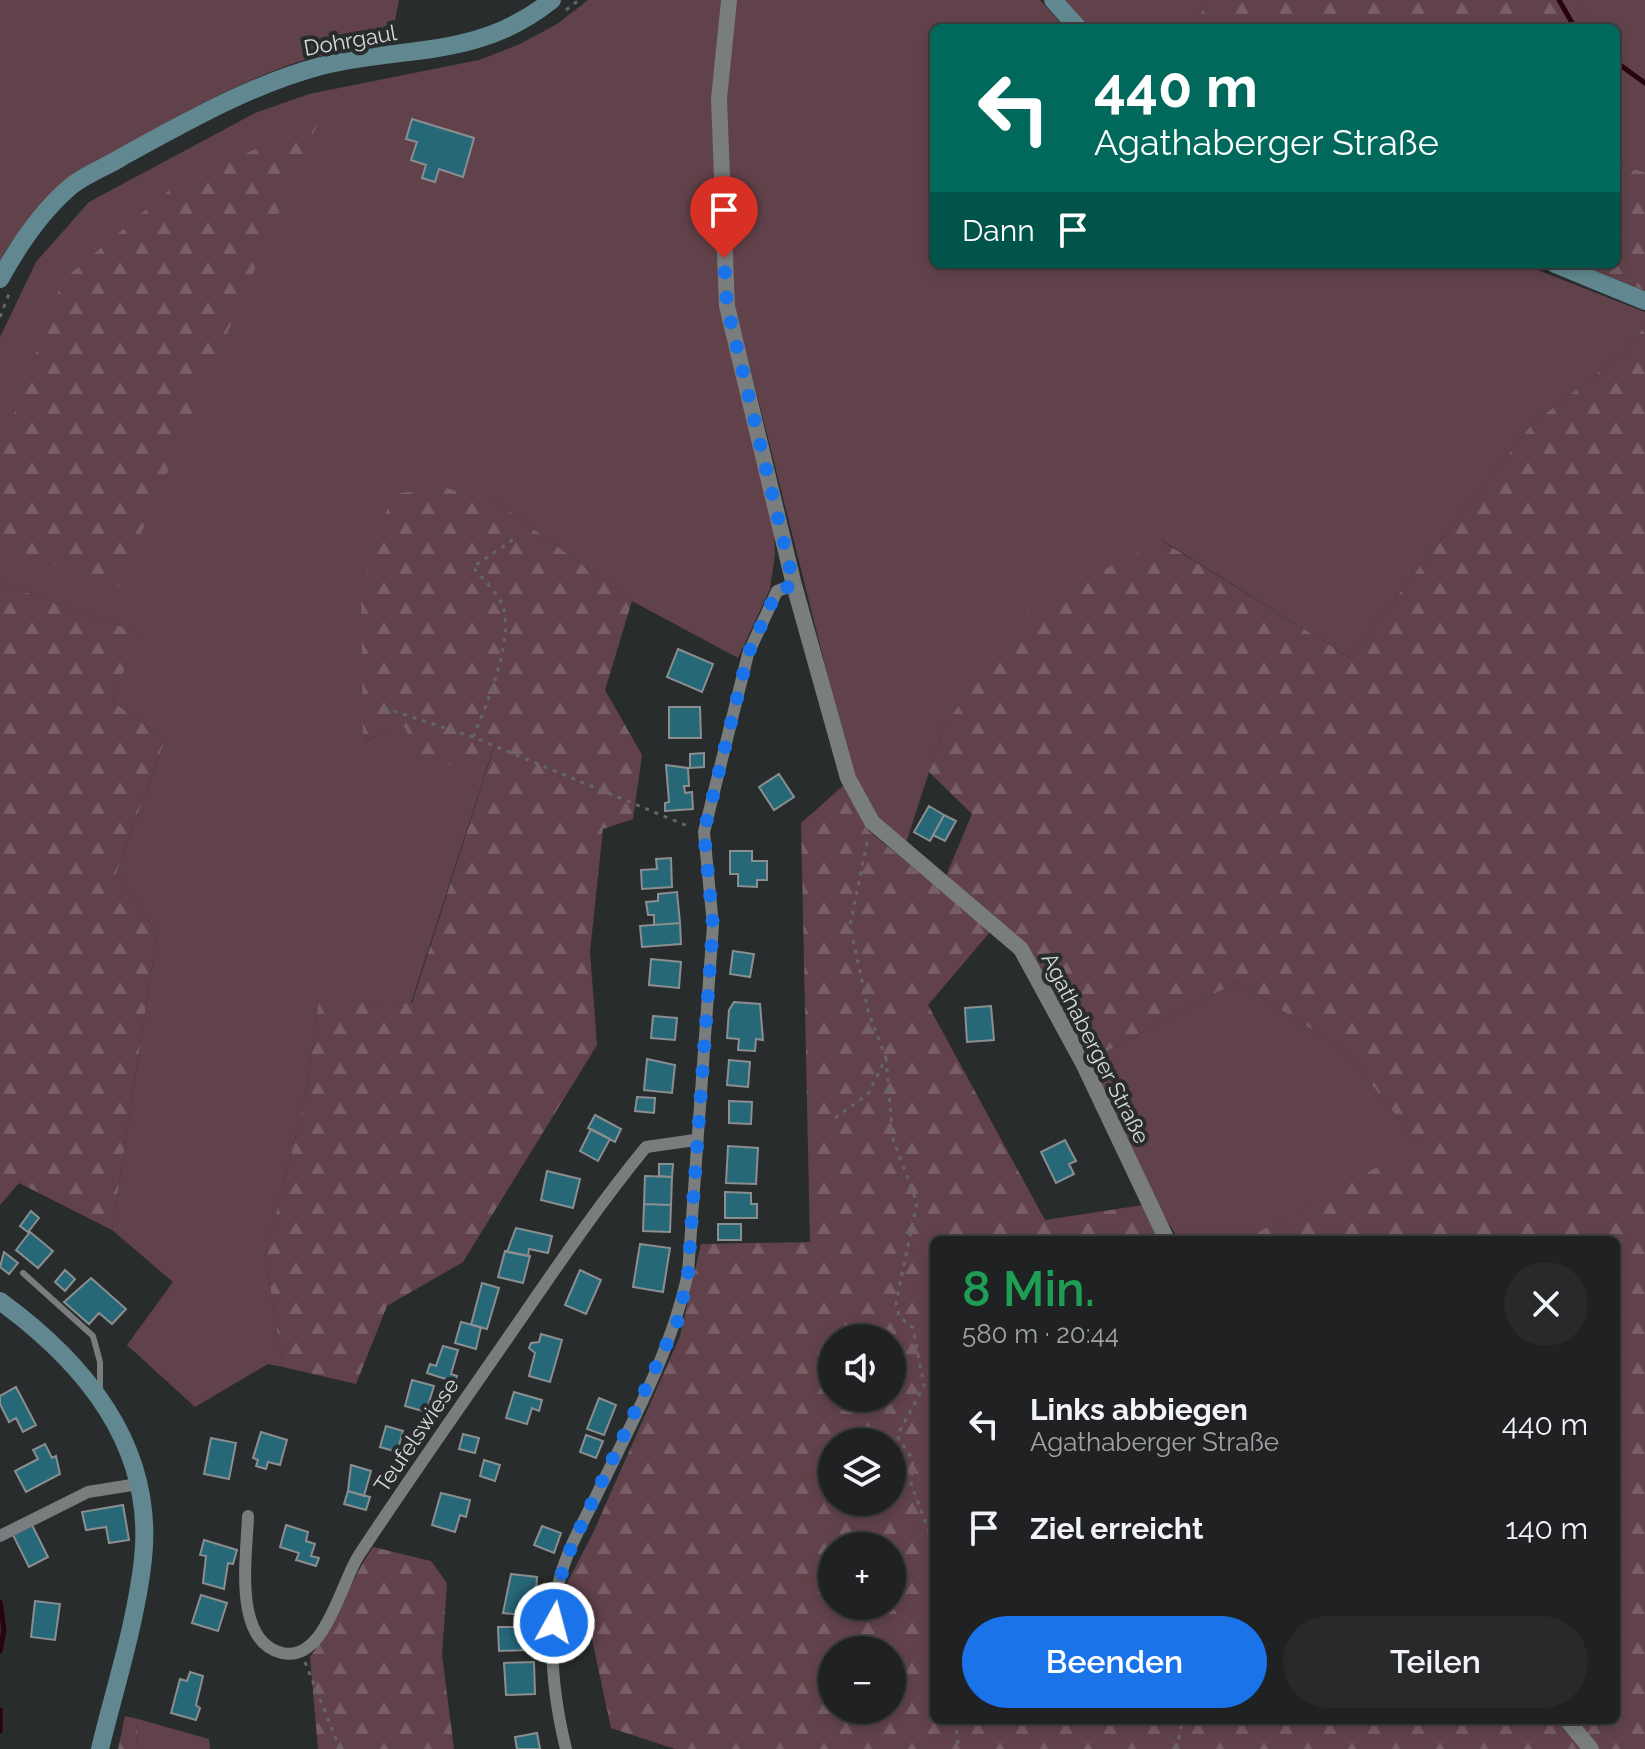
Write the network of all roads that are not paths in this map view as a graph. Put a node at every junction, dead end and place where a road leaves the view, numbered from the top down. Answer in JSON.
{"nodes":[{"id":1,"x":729,"y":0,"type":"edge"},
{"id":2,"x":1053,"y":0,"type":"edge"},
{"id":3,"x":553,"y":9,"type":"edge"},
{"id":4,"x":1074,"y":24,"type":"edge"},
{"id":5,"x":1565,"y":268,"type":"edge"},
{"id":6,"x":6,"y":281,"type":"edge"},
{"id":7,"x":1645,"y":301,"type":"edge"},
{"id":8,"x":794,"y":585,"type":"junction"},
{"id":9,"x":695,"y":1140,"type":"junction"},
{"id":10,"x":1165,"y":1236,"type":"edge"},
{"id":11,"x":23,"y":1273,"type":"dead end"},
{"id":12,"x":0,"y":1301,"type":"edge"},
{"id":13,"x":100,"y":1396,"type":"junction"},
{"id":14,"x":138,"y":1484,"type":"junction"},
{"id":15,"x":248,"y":1516,"type":"dead end"},
{"id":16,"x":0,"y":1536,"type":"edge"},
{"id":17,"x":1570,"y":1724,"type":"edge"},
{"id":18,"x":100,"y":1749,"type":"edge"},
{"id":19,"x":566,"y":1749,"type":"edge"},
{"id":20,"x":1591,"y":1749,"type":"edge"}],
"edges":[{"from":1,"to":8,"type":"street","name":"Agathaberger Straße"},
{"from":2,"to":4,"type":"main road"},
{"from":3,"to":6,"type":"main road","name":"Dohrgaul"},
{"from":5,"to":7,"type":"main road"},
{"from":8,"to":9,"type":"street"},
{"from":8,"to":10,"type":"street","name":"Agathaberger Straße"},
{"from":9,"to":15,"type":"street","name":"Teufelswiese"},
{"from":9,"to":19,"type":"street"},
{"from":11,"to":13,"type":"lane"},
{"from":12,"to":13,"type":"main road"},
{"from":13,"to":14,"type":"main road"},
{"from":14,"to":16,"type":"street"},
{"from":14,"to":18,"type":"main road"},
{"from":17,"to":20,"type":"street"}]}
